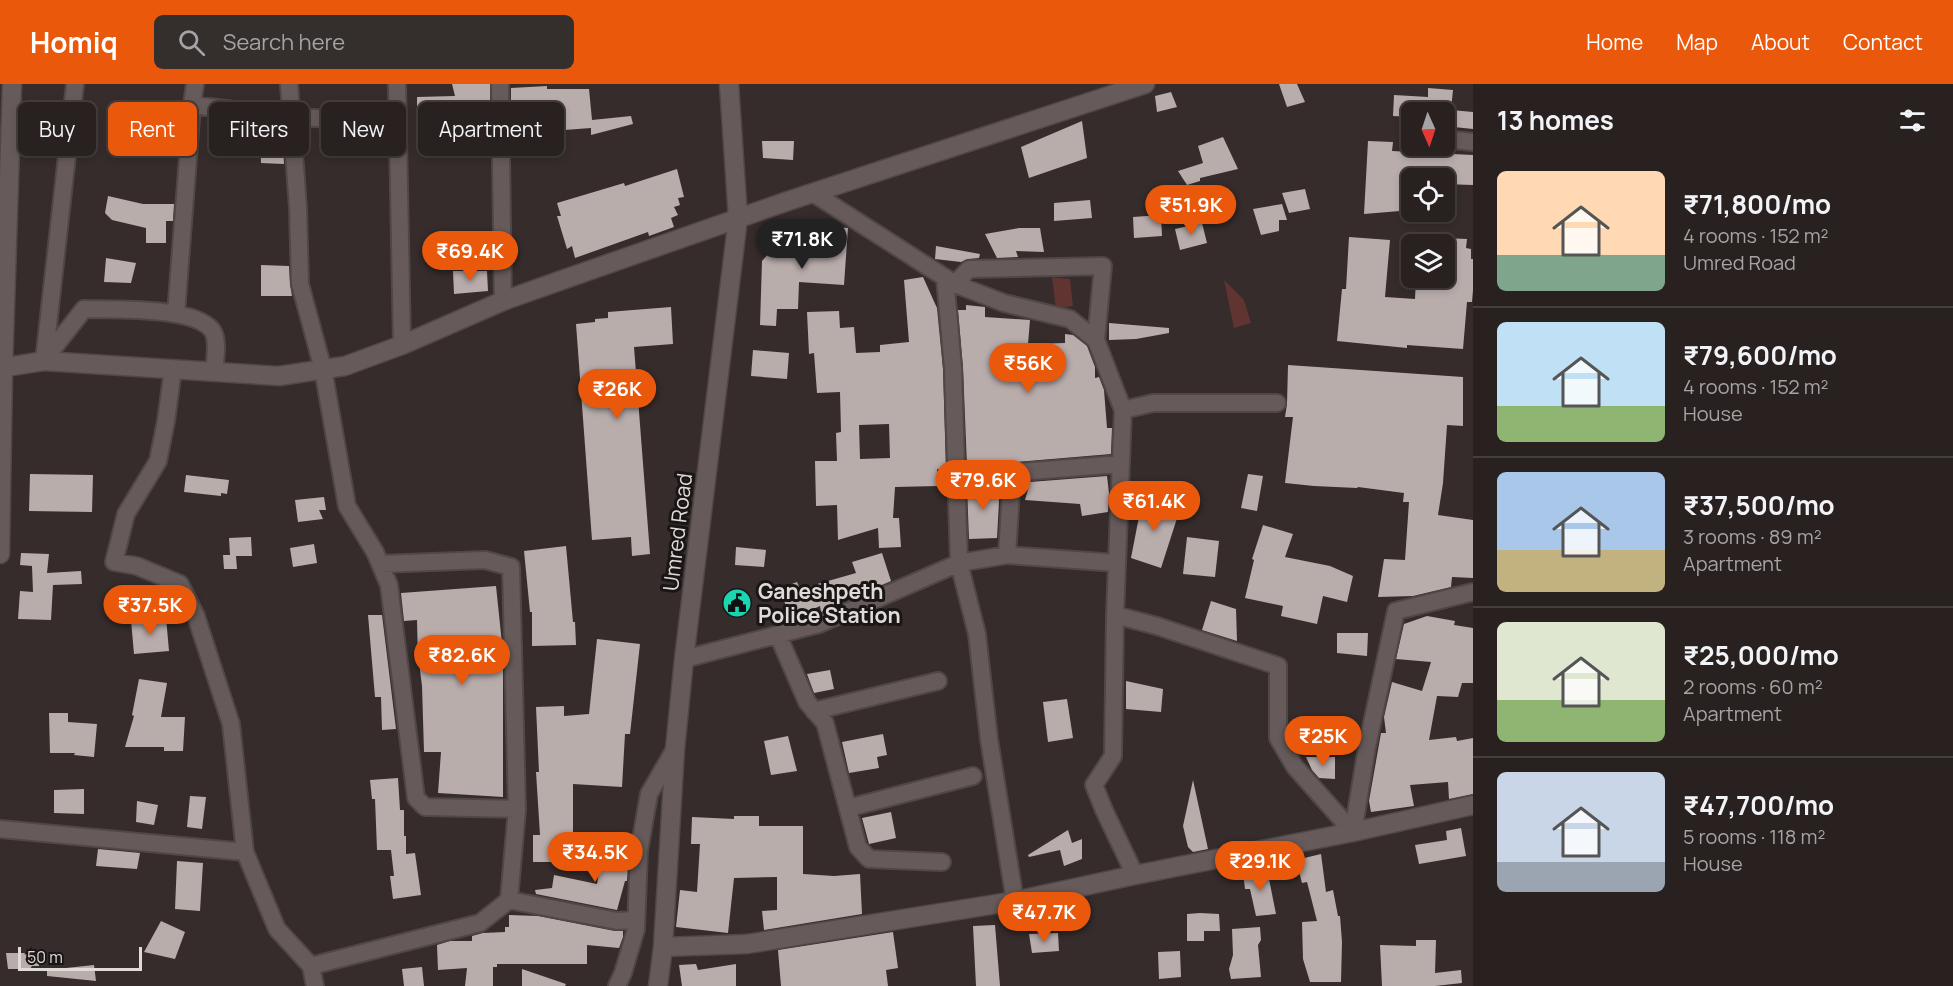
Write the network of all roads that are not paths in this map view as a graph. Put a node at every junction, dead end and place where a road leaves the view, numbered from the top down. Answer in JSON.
{"nodes":[{"id":1,"x":12,"y":84,"type":"edge"},
{"id":2,"x":75,"y":84,"type":"edge"},
{"id":3,"x":195,"y":84,"type":"edge"},
{"id":4,"x":289,"y":84,"type":"edge"},
{"id":5,"x":397,"y":84,"type":"edge"},
{"id":6,"x":500,"y":84,"type":"edge"},
{"id":7,"x":729,"y":84,"type":"edge"},
{"id":8,"x":1145,"y":84,"type":"edge"},
{"id":9,"x":192,"y":102,"type":"edge"},
{"id":10,"x":291,"y":102,"type":"edge"},
{"id":11,"x":397,"y":102,"type":"edge"},
{"id":12,"x":1455,"y":140,"type":"edge"},
{"id":13,"x":1473,"y":142,"type":"edge"},
{"id":14,"x":188,"y":156,"type":"edge"},
{"id":15,"x":295,"y":156,"type":"edge"},
{"id":16,"x":399,"y":156,"type":"edge"},
{"id":17,"x":813,"y":193,"type":"junction"},
{"id":18,"x":738,"y":218,"type":"junction"},
{"id":19,"x":950,"y":281,"type":"junction"},
{"id":20,"x":503,"y":301,"type":"junction"},
{"id":21,"x":176,"y":314,"type":"junction"},
{"id":22,"x":1096,"y":339,"type":"junction"},
{"id":23,"x":402,"y":345,"type":"junction"},
{"id":24,"x":44,"y":361,"type":"junction"},
{"id":25,"x":1,"y":368,"type":"edge"},
{"id":26,"x":173,"y":369,"type":"junction"},
{"id":27,"x":322,"y":369,"type":"junction"},
{"id":28,"x":214,"y":372,"type":"junction"},
{"id":29,"x":1277,"y":403,"type":"dead end"},
{"id":30,"x":1123,"y":410,"type":"junction"},
{"id":31,"x":1121,"y":464,"type":"junction"},
{"id":32,"x":1012,"y":473,"type":"junction"},
{"id":33,"x":956,"y":477,"type":"junction"},
{"id":34,"x":0,"y":554,"type":"edge"},
{"id":35,"x":1007,"y":555,"type":"junction"},
{"id":36,"x":959,"y":563,"type":"junction"},
{"id":37,"x":1117,"y":563,"type":"junction"},
{"id":38,"x":380,"y":564,"type":"junction"},
{"id":39,"x":1473,"y":591,"type":"edge"},
{"id":40,"x":1115,"y":615,"type":"junction"},
{"id":41,"x":778,"y":635,"type":"junction"},
{"id":42,"x":684,"y":659,"type":"junction"},
{"id":43,"x":938,"y":681,"type":"dead end"},
{"id":44,"x":814,"y":711,"type":"junction"},
{"id":45,"x":675,"y":748,"type":"junction"},
{"id":46,"x":973,"y":776,"type":"dead end"},
{"id":47,"x":1473,"y":805,"type":"edge"},
{"id":48,"x":517,"y":808,"type":"junction"},
{"id":49,"x":848,"y":808,"type":"junction"},
{"id":50,"x":0,"y":829,"type":"edge"},
{"id":51,"x":1353,"y":832,"type":"junction"},
{"id":52,"x":245,"y":852,"type":"junction"},
{"id":53,"x":942,"y":862,"type":"dead end"},
{"id":54,"x":1135,"y":875,"type":"junction"},
{"id":55,"x":509,"y":900,"type":"junction"},
{"id":56,"x":1015,"y":902,"type":"junction"},
{"id":57,"x":636,"y":920,"type":"junction"},
{"id":58,"x":663,"y":947,"type":"junction"},
{"id":59,"x":311,"y":966,"type":"junction"},
{"id":60,"x":315,"y":986,"type":"edge"},
{"id":61,"x":617,"y":986,"type":"edge"},
{"id":62,"x":658,"y":986,"type":"edge"}],
"edges":[{"from":1,"to":25,"type":"street"},
{"from":2,"to":24,"type":"street"},
{"from":3,"to":9,"type":"street"},
{"from":4,"to":10,"type":"street"},
{"from":5,"to":11,"type":"street"},
{"from":6,"to":20,"type":"street"},
{"from":7,"to":18,"type":"street","name":"Umred Road"},
{"from":8,"to":17,"type":"street"},
{"from":12,"to":13,"type":"street"},
{"from":14,"to":21,"type":"street"},
{"from":15,"to":27,"type":"street"},
{"from":16,"to":23,"type":"street"},
{"from":17,"to":18,"type":"street"},
{"from":17,"to":19,"type":"street"},
{"from":18,"to":20,"type":"street"},
{"from":18,"to":42,"type":"street","name":"Umred Road"},
{"from":19,"to":22,"type":"street"},
{"from":19,"to":22,"type":"street"},
{"from":19,"to":33,"type":"street"},
{"from":20,"to":23,"type":"street"},
{"from":21,"to":24,"type":"street"},
{"from":21,"to":28,"type":"street"},
{"from":22,"to":30,"type":"street"},
{"from":23,"to":27,"type":"street"},
{"from":24,"to":25,"type":"street"},
{"from":24,"to":26,"type":"street"},
{"from":25,"to":34,"type":"street"},
{"from":26,"to":28,"type":"street"},
{"from":26,"to":52,"type":"street"},
{"from":27,"to":28,"type":"street"},
{"from":27,"to":38,"type":"street"},
{"from":29,"to":30,"type":"street"},
{"from":30,"to":31,"type":"street"},
{"from":31,"to":32,"type":"street"},
{"from":31,"to":37,"type":"street"},
{"from":32,"to":33,"type":"street"},
{"from":32,"to":35,"type":"street"},
{"from":33,"to":36,"type":"street"},
{"from":35,"to":36,"type":"street"},
{"from":35,"to":37,"type":"street"},
{"from":36,"to":41,"type":"street"},
{"from":36,"to":56,"type":"street"},
{"from":37,"to":40,"type":"street"},
{"from":38,"to":48,"type":"street"},
{"from":38,"to":48,"type":"street"},
{"from":39,"to":51,"type":"street"},
{"from":40,"to":51,"type":"street"},
{"from":40,"to":54,"type":"street"},
{"from":41,"to":42,"type":"street"},
{"from":41,"to":44,"type":"street"},
{"from":42,"to":45,"type":"street","name":"Umred Road"},
{"from":43,"to":44,"type":"street"},
{"from":44,"to":49,"type":"street"},
{"from":45,"to":57,"type":"street"},
{"from":45,"to":58,"type":"street","name":"Umred Road"},
{"from":46,"to":49,"type":"street"},
{"from":47,"to":51,"type":"street"},
{"from":48,"to":55,"type":"street"},
{"from":49,"to":53,"type":"street"},
{"from":50,"to":52,"type":"street"},
{"from":51,"to":54,"type":"street"},
{"from":52,"to":59,"type":"street"},
{"from":54,"to":56,"type":"street"},
{"from":55,"to":57,"type":"street"},
{"from":55,"to":59,"type":"street"},
{"from":56,"to":58,"type":"street"},
{"from":57,"to":61,"type":"street"},
{"from":58,"to":62,"type":"street","name":"Umred Road"},
{"from":59,"to":60,"type":"street"}]}
